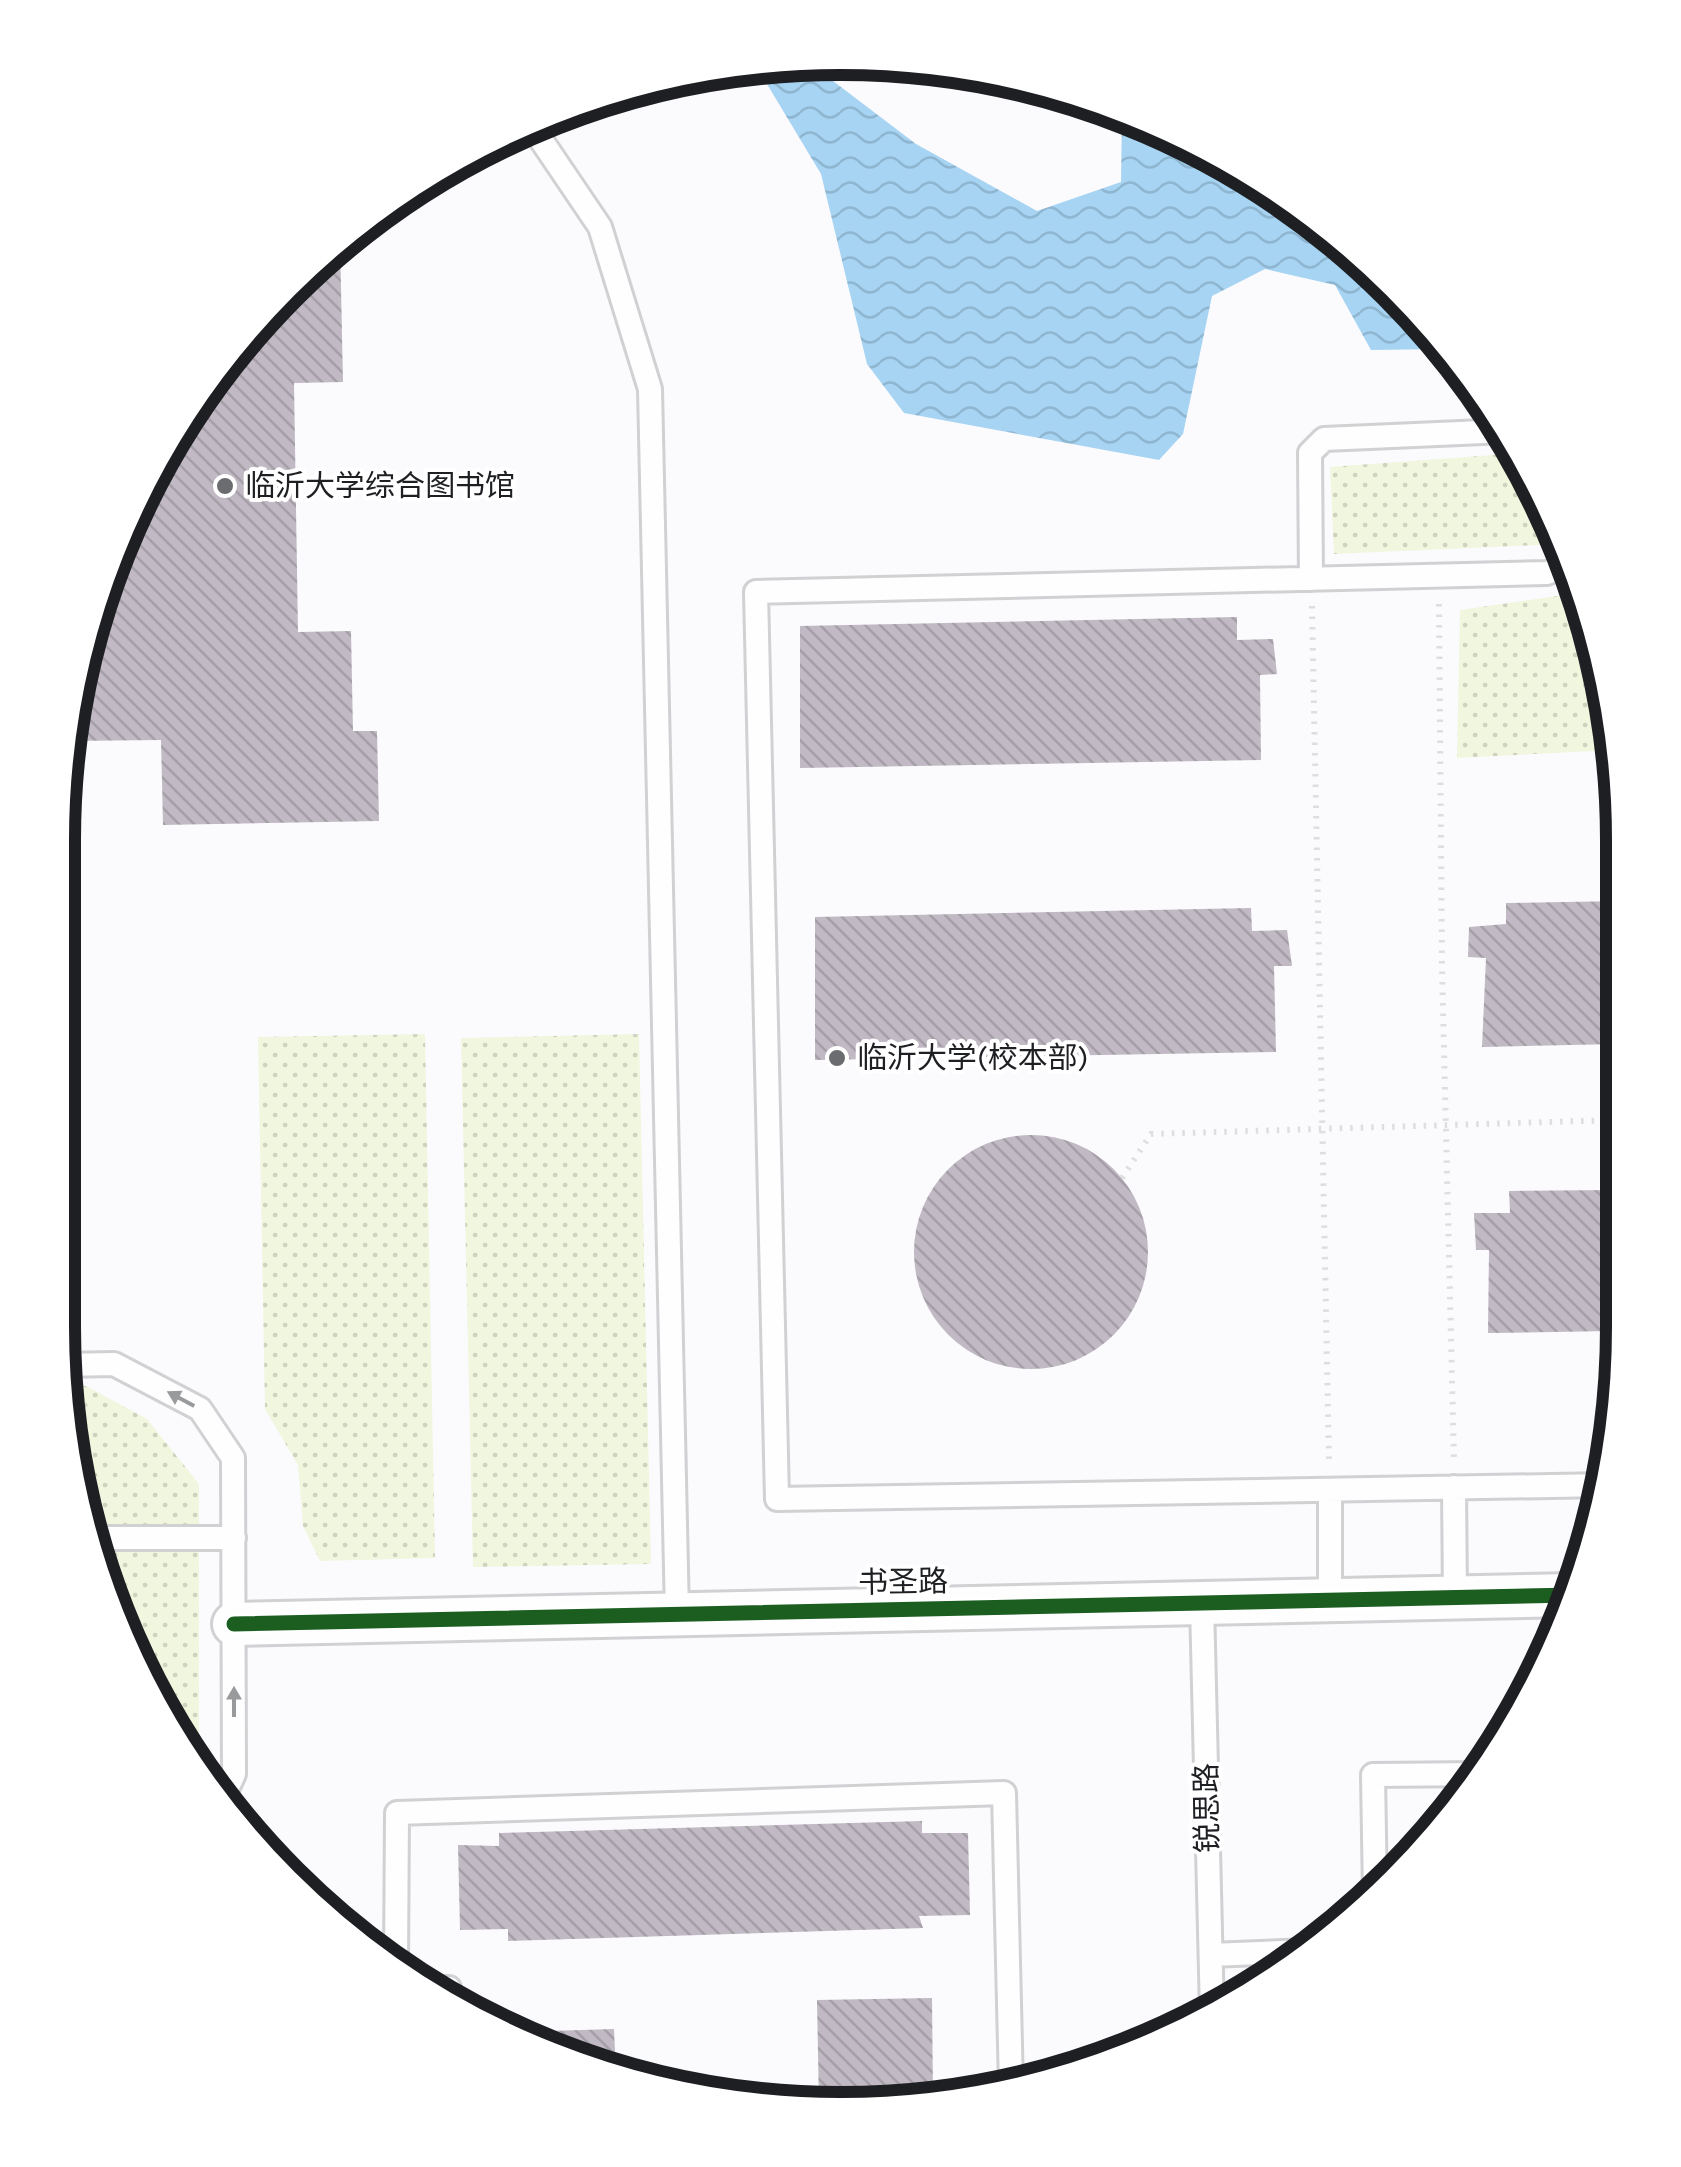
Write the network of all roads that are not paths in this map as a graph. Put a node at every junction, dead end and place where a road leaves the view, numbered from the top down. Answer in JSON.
{"nodes":[{"id":1,"x":539,"y":137,"type":"edge"},
{"id":2,"x":1487,"y":432,"type":"edge"},
{"id":3,"x":1556,"y":569,"type":"edge"},
{"id":4,"x":1311,"y":579,"type":"junction"},
{"id":5,"x":77,"y":1365,"type":"edge"},
{"id":6,"x":1589,"y":1485,"type":"edge"},
{"id":7,"x":1454,"y":1488,"type":"junction"},
{"id":8,"x":1330,"y":1490,"type":"junction"},
{"id":9,"x":105,"y":1538,"type":"edge"},
{"id":10,"x":234,"y":1538,"type":"junction"},
{"id":11,"x":1557,"y":1595,"type":"edge"},
{"id":12,"x":1455,"y":1598,"type":"junction"},
{"id":13,"x":1330,"y":1601,"type":"junction"},
{"id":14,"x":1202,"y":1604,"type":"junction"},
{"id":15,"x":678,"y":1614,"type":"junction"},
{"id":16,"x":234,"y":1624,"type":"junction"},
{"id":17,"x":1461,"y":1774,"type":"edge"},
{"id":18,"x":229,"y":1787,"type":"edge"},
{"id":19,"x":1374,"y":1876,"type":"edge"},
{"id":20,"x":396,"y":1950,"type":"edge"},
{"id":21,"x":1281,"y":1952,"type":"edge"},
{"id":22,"x":1210,"y":1955,"type":"junction"},
{"id":23,"x":1211,"y":1995,"type":"edge"},
{"id":24,"x":1011,"y":2072,"type":"edge"}],
"edges":[{"from":1,"to":15,"type":"lane"},
{"from":2,"to":4,"type":"lane"},
{"from":3,"to":4,"type":"lane"},
{"from":4,"to":8,"type":"lane"},
{"from":10,"to":5,"type":"lane","one_way":true},
{"from":6,"to":7,"type":"lane"},
{"from":7,"to":8,"type":"lane"},
{"from":7,"to":12,"type":"lane"},
{"from":8,"to":13,"type":"lane"},
{"from":9,"to":10,"type":"lane"},
{"from":10,"to":16,"type":"lane"},
{"from":11,"to":12,"type":"street","name":"书圣路"},
{"from":12,"to":13,"type":"street","name":"书圣路"},
{"from":13,"to":14,"type":"street","name":"书圣路"},
{"from":14,"to":15,"type":"street","name":"书圣路"},
{"from":14,"to":22,"type":"lane","name":"锐思路"},
{"from":15,"to":16,"type":"street","name":"书圣路"},
{"from":18,"to":16,"type":"lane","one_way":true},
{"from":17,"to":19,"type":"lane"},
{"from":20,"to":24,"type":"lane"},
{"from":21,"to":22,"type":"lane"},
{"from":22,"to":23,"type":"lane","name":"锐思路"}]}
